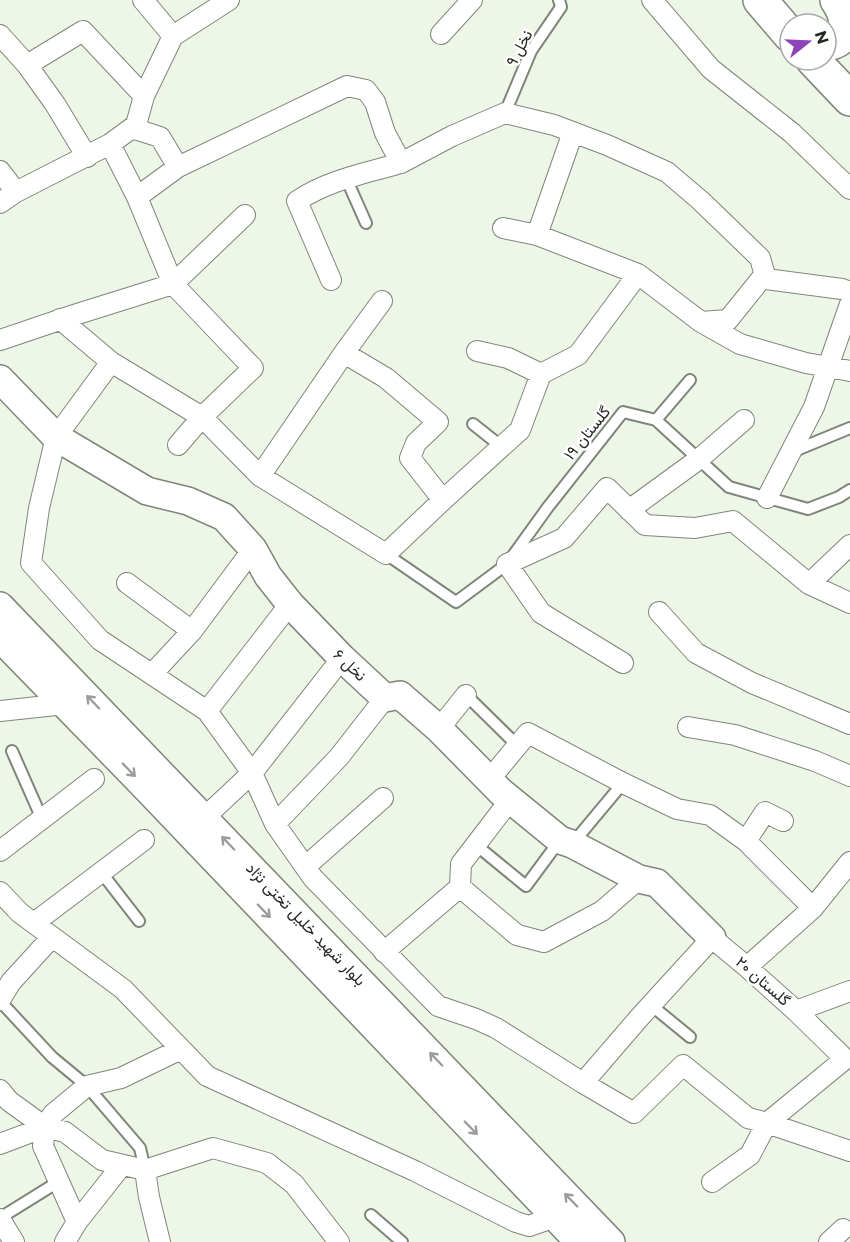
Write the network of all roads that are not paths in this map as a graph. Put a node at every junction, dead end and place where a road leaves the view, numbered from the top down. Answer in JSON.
{"nodes":[{"id":1,"x":143,"y":0,"type":"edge"},
{"id":2,"x":229,"y":0,"type":"edge"},
{"id":3,"x":472,"y":0,"type":"edge"},
{"id":4,"x":559,"y":0,"type":"edge"},
{"id":5,"x":652,"y":0,"type":"edge"},
{"id":6,"x":760,"y":0,"type":"edge"},
{"id":7,"x":775,"y":0,"type":"edge"},
{"id":8,"x":837,"y":0,"type":"edge"},
{"id":9,"x":787,"y":12,"type":"edge"},
{"id":10,"x":778,"y":21,"type":"edge"},
{"id":11,"x":441,"y":34,"type":"dead end"},
{"id":12,"x":0,"y":35,"type":"edge"},
{"id":13,"x":173,"y":36,"type":"junction"},
{"id":14,"x":838,"y":42,"type":"edge"},
{"id":15,"x":27,"y":65,"type":"junction"},
{"id":16,"x":824,"y":72,"type":"edge"},
{"id":17,"x":144,"y":96,"type":"junction"},
{"id":18,"x":850,"y":99,"type":"edge"},
{"id":19,"x":505,"y":113,"type":"junction"},
{"id":20,"x":132,"y":128,"type":"junction"},
{"id":21,"x":573,"y":132,"type":"junction"},
{"id":22,"x":110,"y":144,"type":"junction"},
{"id":23,"x":87,"y":157,"type":"junction"},
{"id":24,"x":401,"y":163,"type":"junction"},
{"id":25,"x":178,"y":166,"type":"junction"},
{"id":26,"x":0,"y":171,"type":"edge"},
{"id":27,"x":346,"y":178,"type":"junction"},
{"id":28,"x":850,"y":189,"type":"edge"},
{"id":29,"x":137,"y":197,"type":"junction"},
{"id":30,"x":8,"y":198,"type":"edge"},
{"id":31,"x":245,"y":215,"type":"dead end"},
{"id":32,"x":366,"y":223,"type":"dead end"},
{"id":33,"x":503,"y":228,"type":"dead end"},
{"id":34,"x":537,"y":235,"type":"junction"},
{"id":35,"x":638,"y":274,"type":"junction"},
{"id":36,"x":765,"y":274,"type":"junction"},
{"id":37,"x":331,"y":280,"type":"dead end"},
{"id":38,"x":173,"y":284,"type":"junction"},
{"id":39,"x":850,"y":292,"type":"edge"},
{"id":40,"x":382,"y":301,"type":"dead end"},
{"id":41,"x":850,"y":304,"type":"edge"},
{"id":42,"x":60,"y":319,"type":"junction"},
{"id":43,"x":701,"y":322,"type":"junction"},
{"id":44,"x":0,"y":340,"type":"edge"},
{"id":45,"x":477,"y":351,"type":"dead end"},
{"id":46,"x":344,"y":353,"type":"junction"},
{"id":47,"x":111,"y":362,"type":"junction"},
{"id":48,"x":829,"y":366,"type":"junction"},
{"id":49,"x":850,"y":371,"type":"edge"},
{"id":50,"x":541,"y":374,"type":"junction"},
{"id":51,"x":0,"y":379,"type":"edge"},
{"id":52,"x":690,"y":380,"type":"dead end"},
{"id":53,"x":202,"y":417,"type":"junction"},
{"id":54,"x":657,"y":420,"type":"junction"},
{"id":55,"x":744,"y":420,"type":"dead end"},
{"id":56,"x":473,"y":424,"type":"dead end"},
{"id":57,"x":850,"y":428,"type":"edge"},
{"id":58,"x":56,"y":438,"type":"junction"},
{"id":59,"x":178,"y":445,"type":"dead end"},
{"id":60,"x":502,"y":447,"type":"junction"},
{"id":61,"x":791,"y":452,"type":"junction"},
{"id":62,"x":699,"y":459,"type":"junction"},
{"id":63,"x":260,"y":476,"type":"junction"},
{"id":64,"x":850,"y":490,"type":"edge"},
{"id":65,"x":767,"y":498,"type":"junction"},
{"id":66,"x":443,"y":500,"type":"junction"},
{"id":67,"x":629,"y":510,"type":"junction"},
{"id":68,"x":850,"y":545,"type":"edge"},
{"id":69,"x":253,"y":549,"type":"junction"},
{"id":70,"x":386,"y":554,"type":"junction"},
{"id":71,"x":507,"y":564,"type":"junction"},
{"id":72,"x":127,"y":583,"type":"dead end"},
{"id":73,"x":809,"y":584,"type":"junction"},
{"id":74,"x":850,"y":603,"type":"edge"},
{"id":75,"x":290,"y":604,"type":"junction"},
{"id":76,"x":0,"y":606,"type":"edge"},
{"id":77,"x":659,"y":612,"type":"dead end"},
{"id":78,"x":192,"y":631,"type":"junction"},
{"id":79,"x":0,"y":638,"type":"edge"},
{"id":80,"x":342,"y":658,"type":"junction"},
{"id":81,"x":623,"y":663,"type":"dead end"},
{"id":82,"x":152,"y":674,"type":"junction"},
{"id":83,"x":466,"y":695,"type":"joint"},
{"id":84,"x":385,"y":698,"type":"junction"},
{"id":85,"x":65,"y":704,"type":"junction"},
{"id":86,"x":0,"y":711,"type":"edge"},
{"id":87,"x":207,"y":711,"type":"junction"},
{"id":88,"x":850,"y":724,"type":"edge"},
{"id":89,"x":688,"y":727,"type":"dead end"},
{"id":90,"x":438,"y":729,"type":"junction"},
{"id":91,"x":518,"y":745,"type":"junction"},
{"id":92,"x":12,"y":751,"type":"dead end"},
{"id":93,"x":252,"y":773,"type":"junction"},
{"id":94,"x":850,"y":776,"type":"edge"},
{"id":95,"x":94,"y":779,"type":"dead end"},
{"id":96,"x":489,"y":780,"type":"junction"},
{"id":97,"x":623,"y":783,"type":"junction"},
{"id":98,"x":383,"y":798,"type":"dead end"},
{"id":99,"x":510,"y":800,"type":"junction"},
{"id":100,"x":204,"y":818,"type":"junction"},
{"id":101,"x":42,"y":819,"type":"junction"},
{"id":102,"x":783,"y":821,"type":"dead end"},
{"id":103,"x":276,"y":824,"type":"junction"},
{"id":104,"x":144,"y":840,"type":"dead end"},
{"id":105,"x":746,"y":840,"type":"junction"},
{"id":106,"x":566,"y":842,"type":"junction"},
{"id":107,"x":476,"y":845,"type":"junction"},
{"id":108,"x":0,"y":851,"type":"edge"},
{"id":109,"x":850,"y":862,"type":"edge"},
{"id":110,"x":305,"y":867,"type":"junction"},
{"id":111,"x":101,"y":873,"type":"junction"},
{"id":112,"x":639,"y":879,"type":"junction"},
{"id":113,"x":460,"y":887,"type":"junction"},
{"id":114,"x":0,"y":892,"type":"edge"},
{"id":115,"x":813,"y":908,"type":"junction"},
{"id":116,"x":139,"y":921,"type":"dead end"},
{"id":117,"x":34,"y":923,"type":"junction"},
{"id":118,"x":52,"y":937,"type":"junction"},
{"id":119,"x":712,"y":938,"type":"junction"},
{"id":120,"x":384,"y":952,"type":"junction"},
{"id":121,"x":747,"y":967,"type":"junction"},
{"id":122,"x":850,"y":991,"type":"edge"},
{"id":123,"x":0,"y":1000,"type":"edge"},
{"id":124,"x":651,"y":1005,"type":"junction"},
{"id":125,"x":796,"y":1011,"type":"junction"},
{"id":126,"x":690,"y":1037,"type":"dead end"},
{"id":127,"x":181,"y":1049,"type":"junction"},
{"id":128,"x":583,"y":1083,"type":"junction"},
{"id":129,"x":87,"y":1086,"type":"junction"},
{"id":130,"x":0,"y":1090,"type":"edge"},
{"id":131,"x":767,"y":1124,"type":"junction"},
{"id":132,"x":45,"y":1127,"type":"junction"},
{"id":133,"x":0,"y":1144,"type":"edge"},
{"id":134,"x":850,"y":1151,"type":"edge"},
{"id":135,"x":122,"y":1165,"type":"junction"},
{"id":136,"x":145,"y":1170,"type":"junction"},
{"id":137,"x":58,"y":1182,"type":"junction"},
{"id":138,"x":712,"y":1182,"type":"dead end"},
{"id":139,"x":372,"y":1215,"type":"dead end"},
{"id":140,"x":555,"y":1217,"type":"junction"},
{"id":141,"x":0,"y":1218,"type":"edge"},
{"id":142,"x":77,"y":1222,"type":"junction"},
{"id":143,"x":15,"y":1242,"type":"edge"},
{"id":144,"x":64,"y":1242,"type":"edge"},
{"id":145,"x":160,"y":1242,"type":"edge"},
{"id":146,"x":339,"y":1242,"type":"edge"},
{"id":147,"x":402,"y":1242,"type":"edge"},
{"id":148,"x":579,"y":1242,"type":"edge"},
{"id":149,"x":611,"y":1242,"type":"edge"}],
"edges":[{"from":1,"to":13,"type":"street"},
{"from":2,"to":13,"type":"street"},
{"from":3,"to":11,"type":"street"},
{"from":4,"to":19,"type":"lane","name":"نخل ۹"},
{"from":5,"to":28,"type":"street"},
{"from":6,"to":10,"type":"highway"},
{"from":7,"to":9,"type":"highway"},
{"from":8,"to":14,"type":"highway"},
{"from":12,"to":15,"type":"street"},
{"from":13,"to":17,"type":"street"},
{"from":15,"to":17,"type":"street"},
{"from":15,"to":23,"type":"street"},
{"from":16,"to":18,"type":"highway"},
{"from":17,"to":20,"type":"street"},
{"from":19,"to":21,"type":"street"},
{"from":19,"to":24,"type":"street"},
{"from":20,"to":22,"type":"street"},
{"from":20,"to":25,"type":"street"},
{"from":21,"to":34,"type":"street"},
{"from":21,"to":36,"type":"street"},
{"from":22,"to":23,"type":"street"},
{"from":22,"to":29,"type":"street"},
{"from":23,"to":30,"type":"street"},
{"from":24,"to":25,"type":"street"},
{"from":24,"to":27,"type":"street"},
{"from":25,"to":29,"type":"street"},
{"from":26,"to":30,"type":"street"},
{"from":27,"to":32,"type":"lane"},
{"from":27,"to":37,"type":"street"},
{"from":29,"to":38,"type":"street"},
{"from":31,"to":38,"type":"street"},
{"from":33,"to":34,"type":"street"},
{"from":34,"to":35,"type":"street"},
{"from":35,"to":43,"type":"street"},
{"from":35,"to":50,"type":"street"},
{"from":36,"to":39,"type":"street"},
{"from":36,"to":43,"type":"street"},
{"from":38,"to":42,"type":"street"},
{"from":38,"to":53,"type":"street"},
{"from":40,"to":46,"type":"street"},
{"from":41,"to":48,"type":"street"},
{"from":42,"to":44,"type":"street"},
{"from":42,"to":47,"type":"street"},
{"from":43,"to":48,"type":"street"},
{"from":45,"to":50,"type":"street"},
{"from":46,"to":63,"type":"street"},
{"from":46,"to":66,"type":"street"},
{"from":47,"to":53,"type":"street"},
{"from":47,"to":58,"type":"street"},
{"from":48,"to":49,"type":"street"},
{"from":48,"to":61,"type":"street"},
{"from":50,"to":60,"type":"street"},
{"from":51,"to":58,"type":"street","name":"نخل ۶"},
{"from":52,"to":54,"type":"lane"},
{"from":53,"to":59,"type":"street"},
{"from":53,"to":63,"type":"street"},
{"from":54,"to":62,"type":"lane","name":"گلستان ۱۹"},
{"from":54,"to":71,"type":"lane","name":"گلستان ۱۹"},
{"from":55,"to":62,"type":"street"},
{"from":56,"to":60,"type":"lane"},
{"from":57,"to":61,"type":"lane"},
{"from":58,"to":69,"type":"street","name":"نخل ۶"},
{"from":58,"to":82,"type":"street"},
{"from":60,"to":66,"type":"street"},
{"from":61,"to":65,"type":"street"},
{"from":62,"to":65,"type":"lane","name":"گلستان ۱۹"},
{"from":62,"to":67,"type":"street"},
{"from":63,"to":70,"type":"street"},
{"from":64,"to":65,"type":"lane","name":"گلستان ۱۹"},
{"from":66,"to":70,"type":"street"},
{"from":67,"to":71,"type":"street"},
{"from":67,"to":73,"type":"street"},
{"from":68,"to":73,"type":"street"},
{"from":69,"to":75,"type":"street","name":"نخل ۶"},
{"from":69,"to":78,"type":"street"},
{"from":70,"to":71,"type":"lane","name":"گلستان ۱۹"},
{"from":71,"to":81,"type":"street"},
{"from":72,"to":78,"type":"street"},
{"from":73,"to":74,"type":"street"},
{"from":75,"to":80,"type":"street","name":"نخل ۶"},
{"from":75,"to":87,"type":"street"},
{"from":100,"to":76,"type":"street","name":"بلوار شهید خلیل تختی نژاد","one_way":true},
{"from":77,"to":88,"type":"street"},
{"from":78,"to":82,"type":"street"},
{"from":79,"to":85,"type":"street","name":"بلوار شهید خلیل تختی نژاد"},
{"from":80,"to":84,"type":"street","name":"نخل ۶"},
{"from":80,"to":93,"type":"street"},
{"from":82,"to":87,"type":"street"},
{"from":83,"to":90,"type":"street"},
{"from":83,"to":91,"type":"lane"},
{"from":84,"to":90,"type":"street","name":"نخل ۶"},
{"from":84,"to":103,"type":"street"},
{"from":85,"to":86,"type":"street"},
{"from":85,"to":140,"type":"street","name":"بلوار شهید خلیل تختی نژاد","one_way":true},
{"from":87,"to":93,"type":"street"},
{"from":89,"to":94,"type":"street"},
{"from":90,"to":96,"type":"street","name":"نخل ۶"},
{"from":91,"to":96,"type":"street"},
{"from":91,"to":97,"type":"street"},
{"from":92,"to":101,"type":"lane"},
{"from":93,"to":100,"type":"street"},
{"from":93,"to":103,"type":"street"},
{"from":95,"to":101,"type":"street"},
{"from":96,"to":99,"type":"street","name":"نخل ۶"},
{"from":97,"to":105,"type":"street"},
{"from":97,"to":106,"type":"lane"},
{"from":98,"to":110,"type":"street"},
{"from":99,"to":106,"type":"street","name":"نخل ۶"},
{"from":99,"to":107,"type":"street"},
{"from":149,"to":100,"type":"street","name":"بلوار شهید خلیل تختی نژاد","one_way":true},
{"from":101,"to":108,"type":"street"},
{"from":102,"to":105,"type":"street"},
{"from":103,"to":110,"type":"street"},
{"from":104,"to":111,"type":"street"},
{"from":105,"to":115,"type":"street"},
{"from":106,"to":107,"type":"lane"},
{"from":106,"to":112,"type":"street","name":"نخل ۶"},
{"from":107,"to":113,"type":"street"},
{"from":109,"to":115,"type":"street"},
{"from":110,"to":120,"type":"street"},
{"from":111,"to":116,"type":"lane"},
{"from":111,"to":117,"type":"street"},
{"from":112,"to":113,"type":"street"},
{"from":112,"to":119,"type":"street","name":"نخل ۶"},
{"from":113,"to":120,"type":"street"},
{"from":114,"to":117,"type":"street"},
{"from":115,"to":121,"type":"street"},
{"from":117,"to":118,"type":"street"},
{"from":118,"to":123,"type":"street"},
{"from":118,"to":127,"type":"street"},
{"from":119,"to":121,"type":"street","name":"گلستان ۲۰"},
{"from":119,"to":124,"type":"street"},
{"from":120,"to":128,"type":"street"},
{"from":121,"to":125,"type":"street","name":"گلستان ۲۰"},
{"from":122,"to":125,"type":"street","name":"گلستان ۲۰"},
{"from":123,"to":129,"type":"lane"},
{"from":124,"to":126,"type":"lane"},
{"from":124,"to":128,"type":"street"},
{"from":125,"to":131,"type":"street"},
{"from":127,"to":129,"type":"street"},
{"from":127,"to":140,"type":"street"},
{"from":128,"to":131,"type":"street"},
{"from":129,"to":132,"type":"street"},
{"from":129,"to":136,"type":"lane"},
{"from":130,"to":132,"type":"street"},
{"from":131,"to":134,"type":"street"},
{"from":131,"to":138,"type":"street"},
{"from":132,"to":133,"type":"street"},
{"from":132,"to":135,"type":"street"},
{"from":132,"to":137,"type":"street"},
{"from":135,"to":136,"type":"street"},
{"from":135,"to":142,"type":"street"},
{"from":136,"to":145,"type":"street"},
{"from":136,"to":146,"type":"street"},
{"from":137,"to":141,"type":"lane"},
{"from":137,"to":142,"type":"street"},
{"from":139,"to":147,"type":"lane"},
{"from":140,"to":148,"type":"street","name":"بلوار شهید خلیل تختی نژاد"},
{"from":141,"to":143,"type":"street"},
{"from":142,"to":144,"type":"street"}]}
